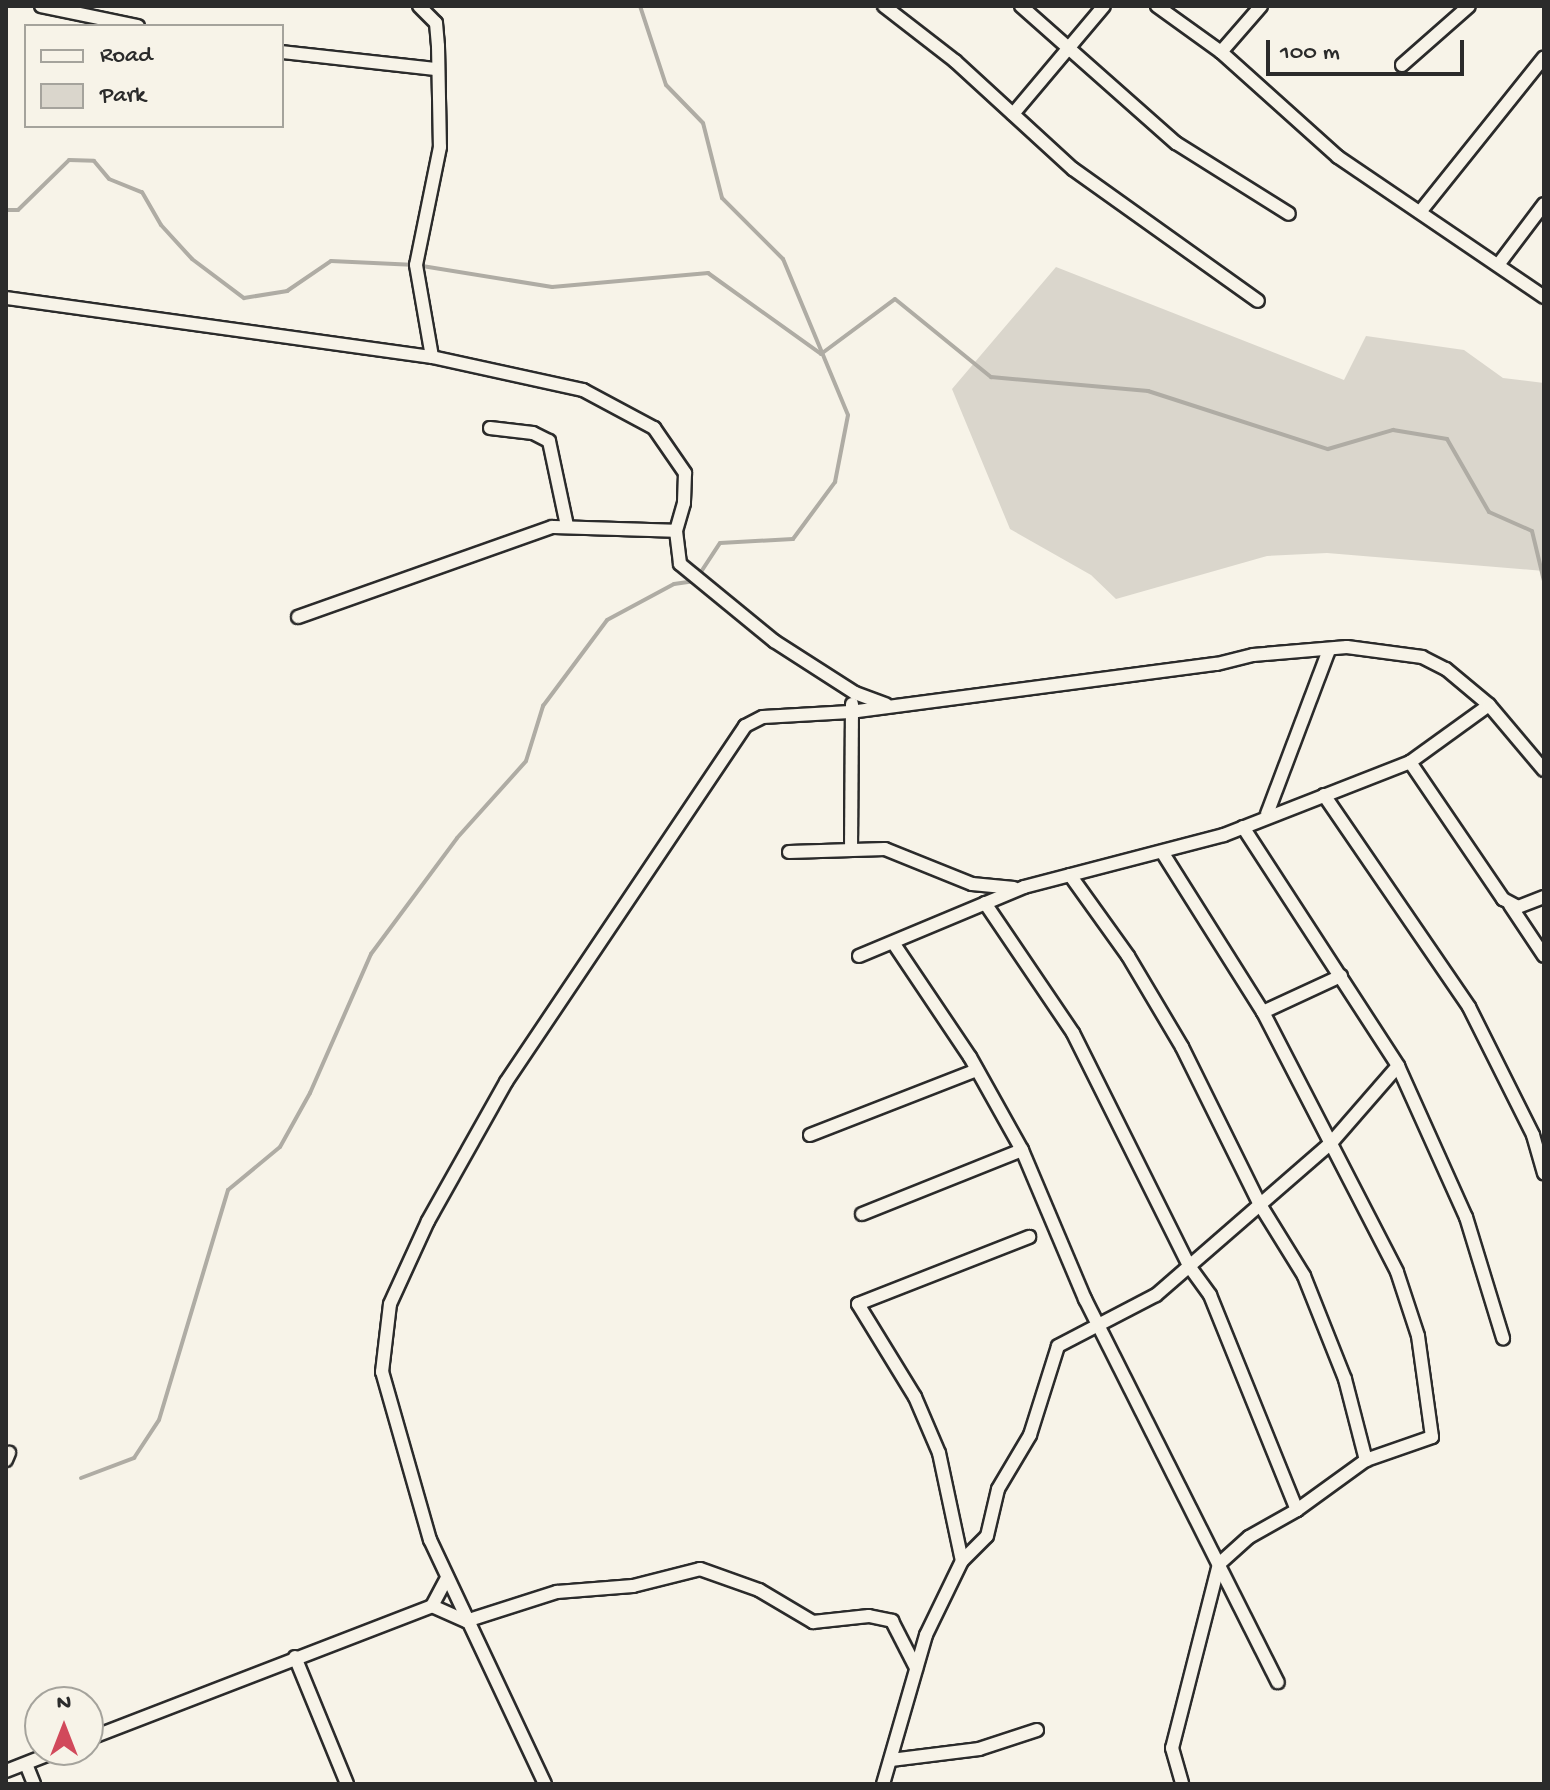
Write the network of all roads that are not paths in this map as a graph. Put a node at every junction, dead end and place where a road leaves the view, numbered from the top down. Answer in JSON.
{"nodes":[{"id":1,"x":41,"y":6,"type":"edge"},
{"id":2,"x":419,"y":6,"type":"edge"},
{"id":3,"x":884,"y":6,"type":"edge"},
{"id":4,"x":1021,"y":6,"type":"edge"},
{"id":5,"x":1104,"y":6,"type":"edge"},
{"id":6,"x":1157,"y":6,"type":"edge"},
{"id":7,"x":1261,"y":6,"type":"edge"},
{"id":8,"x":1469,"y":6,"type":"edge"},
{"id":9,"x":128,"y":24,"type":"edge"},
{"id":10,"x":1069,"y":48,"type":"junction"},
{"id":11,"x":284,"y":52,"type":"edge"},
{"id":12,"x":1221,"y":52,"type":"junction"},
{"id":13,"x":1544,"y":57,"type":"edge"},
{"id":14,"x":1402,"y":65,"type":"dead end"},
{"id":15,"x":436,"y":69,"type":"junction"},
{"id":16,"x":1013,"y":114,"type":"junction"},
{"id":17,"x":1544,"y":204,"type":"edge"},
{"id":18,"x":1420,"y":212,"type":"junction"},
{"id":19,"x":1289,"y":214,"type":"dead end"},
{"id":20,"x":1498,"y":265,"type":"junction"},
{"id":21,"x":1544,"y":297,"type":"edge"},
{"id":22,"x":6,"y":298,"type":"edge"},
{"id":23,"x":1258,"y":301,"type":"dead end"},
{"id":24,"x":432,"y":357,"type":"junction"},
{"id":25,"x":490,"y":428,"type":"dead end"},
{"id":26,"x":567,"y":526,"type":"junction"},
{"id":27,"x":676,"y":531,"type":"junction"},
{"id":28,"x":298,"y":617,"type":"dead end"},
{"id":29,"x":1329,"y":650,"type":"junction"},
{"id":30,"x":855,"y":693,"type":"junction"},
{"id":31,"x":889,"y":705,"type":"junction"},
{"id":32,"x":1489,"y":705,"type":"junction"},
{"id":33,"x":850,"y":712,"type":"junction"},
{"id":34,"x":1410,"y":762,"type":"junction"},
{"id":35,"x":1544,"y":770,"type":"edge"},
{"id":36,"x":1324,"y":795,"type":"junction"},
{"id":37,"x":1267,"y":814,"type":"junction"},
{"id":38,"x":1243,"y":827,"type":"junction"},
{"id":39,"x":851,"y":850,"type":"junction"},
{"id":40,"x":789,"y":852,"type":"dead end"},
{"id":41,"x":1164,"y":855,"type":"junction"},
{"id":42,"x":1070,"y":875,"type":"junction"},
{"id":43,"x":1024,"y":887,"type":"junction"},
{"id":44,"x":1544,"y":897,"type":"edge"},
{"id":45,"x":985,"y":903,"type":"junction"},
{"id":46,"x":1510,"y":905,"type":"junction"},
{"id":47,"x":894,"y":944,"type":"junction"},
{"id":48,"x":859,"y":956,"type":"dead end"},
{"id":49,"x":1544,"y":956,"type":"edge"},
{"id":50,"x":1341,"y":976,"type":"junction"},
{"id":51,"x":1263,"y":1012,"type":"junction"},
{"id":52,"x":1398,"y":1066,"type":"junction"},
{"id":53,"x":977,"y":1070,"type":"junction"},
{"id":54,"x":810,"y":1135,"type":"dead end"},
{"id":55,"x":1331,"y":1143,"type":"junction"},
{"id":56,"x":1022,"y":1150,"type":"junction"},
{"id":57,"x":1544,"y":1173,"type":"edge"},
{"id":58,"x":1259,"y":1203,"type":"junction"},
{"id":59,"x":862,"y":1214,"type":"dead end"},
{"id":60,"x":1029,"y":1237,"type":"dead end"},
{"id":61,"x":1189,"y":1266,"type":"junction"},
{"id":62,"x":1100,"y":1326,"type":"junction"},
{"id":63,"x":1503,"y":1338,"type":"dead end"},
{"id":64,"x":1366,"y":1460,"type":"junction"},
{"id":65,"x":1297,"y":1510,"type":"junction"},
{"id":66,"x":962,"y":1561,"type":"junction"},
{"id":67,"x":1219,"y":1564,"type":"junction"},
{"id":68,"x":447,"y":1578,"type":"junction"},
{"id":69,"x":432,"y":1606,"type":"junction"},
{"id":70,"x":466,"y":1621,"type":"junction"},
{"id":71,"x":295,"y":1657,"type":"junction"},
{"id":72,"x":916,"y":1668,"type":"junction"},
{"id":73,"x":1278,"y":1682,"type":"dead end"},
{"id":74,"x":1037,"y":1730,"type":"dead end"},
{"id":75,"x":104,"y":1733,"type":"edge"},
{"id":76,"x":891,"y":1760,"type":"junction"},
{"id":77,"x":347,"y":1784,"type":"edge"},
{"id":78,"x":545,"y":1784,"type":"edge"},
{"id":79,"x":883,"y":1784,"type":"edge"},
{"id":80,"x":1182,"y":1784,"type":"edge"}],
"edges":[{"from":1,"to":9,"type":"street"},
{"from":2,"to":15,"type":"street"},
{"from":3,"to":16,"type":"street"},
{"from":4,"to":10,"type":"street"},
{"from":5,"to":10,"type":"street"},
{"from":6,"to":12,"type":"street"},
{"from":7,"to":12,"type":"street"},
{"from":8,"to":14,"type":"street"},
{"from":10,"to":16,"type":"street"},
{"from":10,"to":19,"type":"street"},
{"from":11,"to":15,"type":"street"},
{"from":12,"to":18,"type":"street"},
{"from":13,"to":18,"type":"street"},
{"from":15,"to":24,"type":"street"},
{"from":16,"to":23,"type":"street"},
{"from":17,"to":20,"type":"street"},
{"from":18,"to":20,"type":"street"},
{"from":20,"to":21,"type":"street"},
{"from":22,"to":24,"type":"street"},
{"from":24,"to":27,"type":"street"},
{"from":25,"to":26,"type":"street"},
{"from":26,"to":27,"type":"street"},
{"from":26,"to":28,"type":"street"},
{"from":27,"to":30,"type":"street"},
{"from":29,"to":31,"type":"street"},
{"from":29,"to":32,"type":"street"},
{"from":29,"to":37,"type":"street"},
{"from":30,"to":31,"type":"street"},
{"from":30,"to":33,"type":"street"},
{"from":31,"to":33,"type":"street"},
{"from":32,"to":34,"type":"street"},
{"from":32,"to":35,"type":"street"},
{"from":33,"to":39,"type":"street"},
{"from":33,"to":68,"type":"street"},
{"from":34,"to":36,"type":"street"},
{"from":34,"to":46,"type":"street"},
{"from":36,"to":37,"type":"street"},
{"from":36,"to":57,"type":"street"},
{"from":37,"to":38,"type":"street"},
{"from":38,"to":41,"type":"street"},
{"from":38,"to":50,"type":"street"},
{"from":39,"to":40,"type":"street"},
{"from":39,"to":43,"type":"street"},
{"from":41,"to":42,"type":"street"},
{"from":41,"to":51,"type":"street"},
{"from":42,"to":43,"type":"street"},
{"from":42,"to":58,"type":"street"},
{"from":43,"to":45,"type":"street"},
{"from":44,"to":46,"type":"street"},
{"from":45,"to":47,"type":"street"},
{"from":45,"to":61,"type":"street"},
{"from":46,"to":49,"type":"street"},
{"from":47,"to":48,"type":"street"},
{"from":47,"to":53,"type":"street"},
{"from":50,"to":51,"type":"street"},
{"from":50,"to":52,"type":"street"},
{"from":51,"to":55,"type":"street"},
{"from":52,"to":55,"type":"street"},
{"from":52,"to":63,"type":"street"},
{"from":53,"to":54,"type":"street"},
{"from":53,"to":56,"type":"street"},
{"from":55,"to":58,"type":"street"},
{"from":55,"to":64,"type":"street"},
{"from":56,"to":59,"type":"street"},
{"from":56,"to":62,"type":"street"},
{"from":58,"to":61,"type":"street"},
{"from":58,"to":64,"type":"street"},
{"from":60,"to":66,"type":"street"},
{"from":61,"to":62,"type":"street"},
{"from":61,"to":65,"type":"street"},
{"from":62,"to":66,"type":"street"},
{"from":62,"to":67,"type":"street"},
{"from":64,"to":65,"type":"street"},
{"from":65,"to":67,"type":"street"},
{"from":66,"to":72,"type":"street"},
{"from":67,"to":73,"type":"street"},
{"from":67,"to":80,"type":"street"},
{"from":68,"to":69,"type":"street"},
{"from":68,"to":70,"type":"street"},
{"from":69,"to":70,"type":"street"},
{"from":69,"to":71,"type":"street"},
{"from":70,"to":72,"type":"street"},
{"from":70,"to":78,"type":"street"},
{"from":71,"to":75,"type":"street"},
{"from":71,"to":77,"type":"street"},
{"from":72,"to":76,"type":"street"},
{"from":74,"to":76,"type":"street"},
{"from":76,"to":79,"type":"street"}]}
